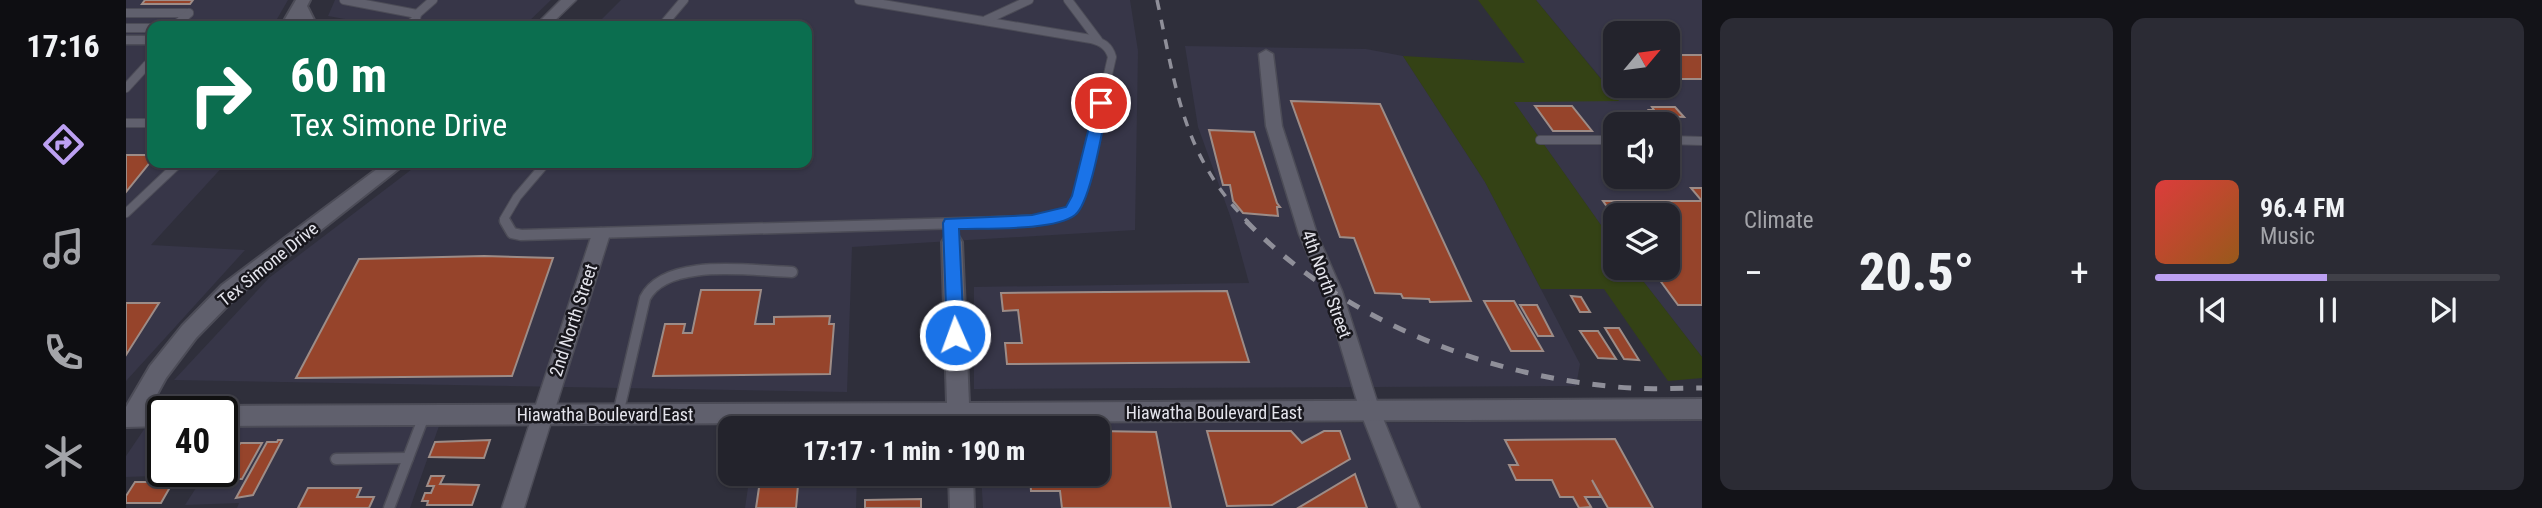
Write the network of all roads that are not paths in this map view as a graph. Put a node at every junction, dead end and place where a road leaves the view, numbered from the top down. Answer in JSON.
{"nodes":[{"id":1,"x":344,"y":0,"type":"edge"},
{"id":2,"x":433,"y":0,"type":"edge"},
{"id":3,"x":569,"y":0,"type":"edge"},
{"id":4,"x":684,"y":0,"type":"edge"},
{"id":5,"x":859,"y":0,"type":"edge"},
{"id":6,"x":1029,"y":0,"type":"edge"},
{"id":7,"x":1070,"y":0,"type":"edge"},
{"id":8,"x":301,"y":3,"type":"edge"},
{"id":9,"x":126,"y":13,"type":"edge"},
{"id":10,"x":417,"y":14,"type":"junction"},
{"id":11,"x":180,"y":21,"type":"edge"},
{"id":12,"x":291,"y":21,"type":"edge"},
{"id":13,"x":308,"y":21,"type":"edge"},
{"id":14,"x":414,"y":21,"type":"edge"},
{"id":15,"x":547,"y":21,"type":"edge"},
{"id":16,"x":666,"y":21,"type":"edge"},
{"id":17,"x":984,"y":21,"type":"junction"},
{"id":18,"x":126,"y":28,"type":"edge"},
{"id":19,"x":147,"y":28,"type":"edge"},
{"id":20,"x":126,"y":40,"type":"edge"},
{"id":21,"x":147,"y":40,"type":"edge"},
{"id":22,"x":1098,"y":40,"type":"junction"},
{"id":23,"x":1266,"y":54,"type":"dead end"},
{"id":24,"x":147,"y":69,"type":"edge"},
{"id":25,"x":126,"y":88,"type":"edge"},
{"id":26,"x":126,"y":123,"type":"edge"},
{"id":27,"x":147,"y":123,"type":"edge"},
{"id":28,"x":1539,"y":140,"type":"dead end"},
{"id":29,"x":1603,"y":140,"type":"edge"},
{"id":30,"x":1680,"y":141,"type":"edge"},
{"id":31,"x":1702,"y":141,"type":"edge"},
{"id":32,"x":174,"y":168,"type":"edge"},
{"id":33,"x":390,"y":168,"type":"edge"},
{"id":34,"x":542,"y":168,"type":"edge"},
{"id":35,"x":126,"y":213,"type":"edge"},
{"id":36,"x":951,"y":232,"type":"junction"},
{"id":37,"x":598,"y":243,"type":"junction"},
{"id":38,"x":793,"y":272,"type":"dead end"},
{"id":39,"x":1370,"y":411,"type":"junction"},
{"id":40,"x":1701,"y":411,"type":"edge"},
{"id":41,"x":542,"y":414,"type":"junction"},
{"id":42,"x":618,"y":414,"type":"junction"},
{"id":43,"x":425,"y":415,"type":"junction"},
{"id":44,"x":238,"y":416,"type":"edge"},
{"id":45,"x":718,"y":416,"type":"edge"},
{"id":46,"x":958,"y":416,"type":"edge"},
{"id":47,"x":1110,"y":417,"type":"edge"},
{"id":48,"x":147,"y":418,"type":"edge"},
{"id":49,"x":128,"y":420,"type":"edge"},
{"id":50,"x":408,"y":458,"type":"junction"},
{"id":51,"x":336,"y":459,"type":"dead end"},
{"id":52,"x":961,"y":486,"type":"edge"},
{"id":53,"x":388,"y":508,"type":"edge"},
{"id":54,"x":513,"y":508,"type":"edge"},
{"id":55,"x":962,"y":508,"type":"edge"},
{"id":56,"x":1409,"y":508,"type":"edge"}],
"edges":[{"from":1,"to":10,"type":"lane"},
{"from":2,"to":10,"type":"lane"},
{"from":3,"to":15,"type":"street"},
{"from":4,"to":16,"type":"lane"},
{"from":5,"to":17,"type":"lane"},
{"from":6,"to":17,"type":"lane"},
{"from":7,"to":22,"type":"lane"},
{"from":8,"to":12,"type":"street"},
{"from":8,"to":13,"type":"street"},
{"from":9,"to":11,"type":"lane"},
{"from":10,"to":14,"type":"lane"},
{"from":17,"to":22,"type":"lane"},
{"from":18,"to":19,"type":"lane"},
{"from":20,"to":21,"type":"street"},
{"from":22,"to":36,"type":"lane"},
{"from":23,"to":39,"type":"street","name":"4th North Street"},
{"from":24,"to":25,"type":"lane"},
{"from":26,"to":27,"type":"lane"},
{"from":28,"to":29,"type":"lane"},
{"from":30,"to":31,"type":"lane"},
{"from":32,"to":35,"type":"lane"},
{"from":33,"to":49,"type":"street","name":"Tex Simone Drive"},
{"from":34,"to":37,"type":"lane"},
{"from":36,"to":37,"type":"lane"},
{"from":36,"to":46,"type":"street"},
{"from":37,"to":41,"type":"street","name":"2nd North Street"},
{"from":38,"to":42,"type":"lane"},
{"from":39,"to":40,"type":"street","name":"Hiawatha Boulevard East"},
{"from":39,"to":47,"type":"street","name":"Hiawatha Boulevard East"},
{"from":39,"to":56,"type":"street","name":"4th North Street"},
{"from":41,"to":42,"type":"street","name":"Hiawatha Boulevard East"},
{"from":41,"to":43,"type":"street","name":"Hiawatha Boulevard East"},
{"from":41,"to":54,"type":"street","name":"2nd North Street"},
{"from":42,"to":45,"type":"street","name":"Hiawatha Boulevard East"},
{"from":43,"to":44,"type":"street","name":"Hiawatha Boulevard East"},
{"from":43,"to":50,"type":"lane"},
{"from":48,"to":49,"type":"street"},
{"from":50,"to":51,"type":"lane"},
{"from":50,"to":53,"type":"lane"},
{"from":52,"to":55,"type":"street"}]}
